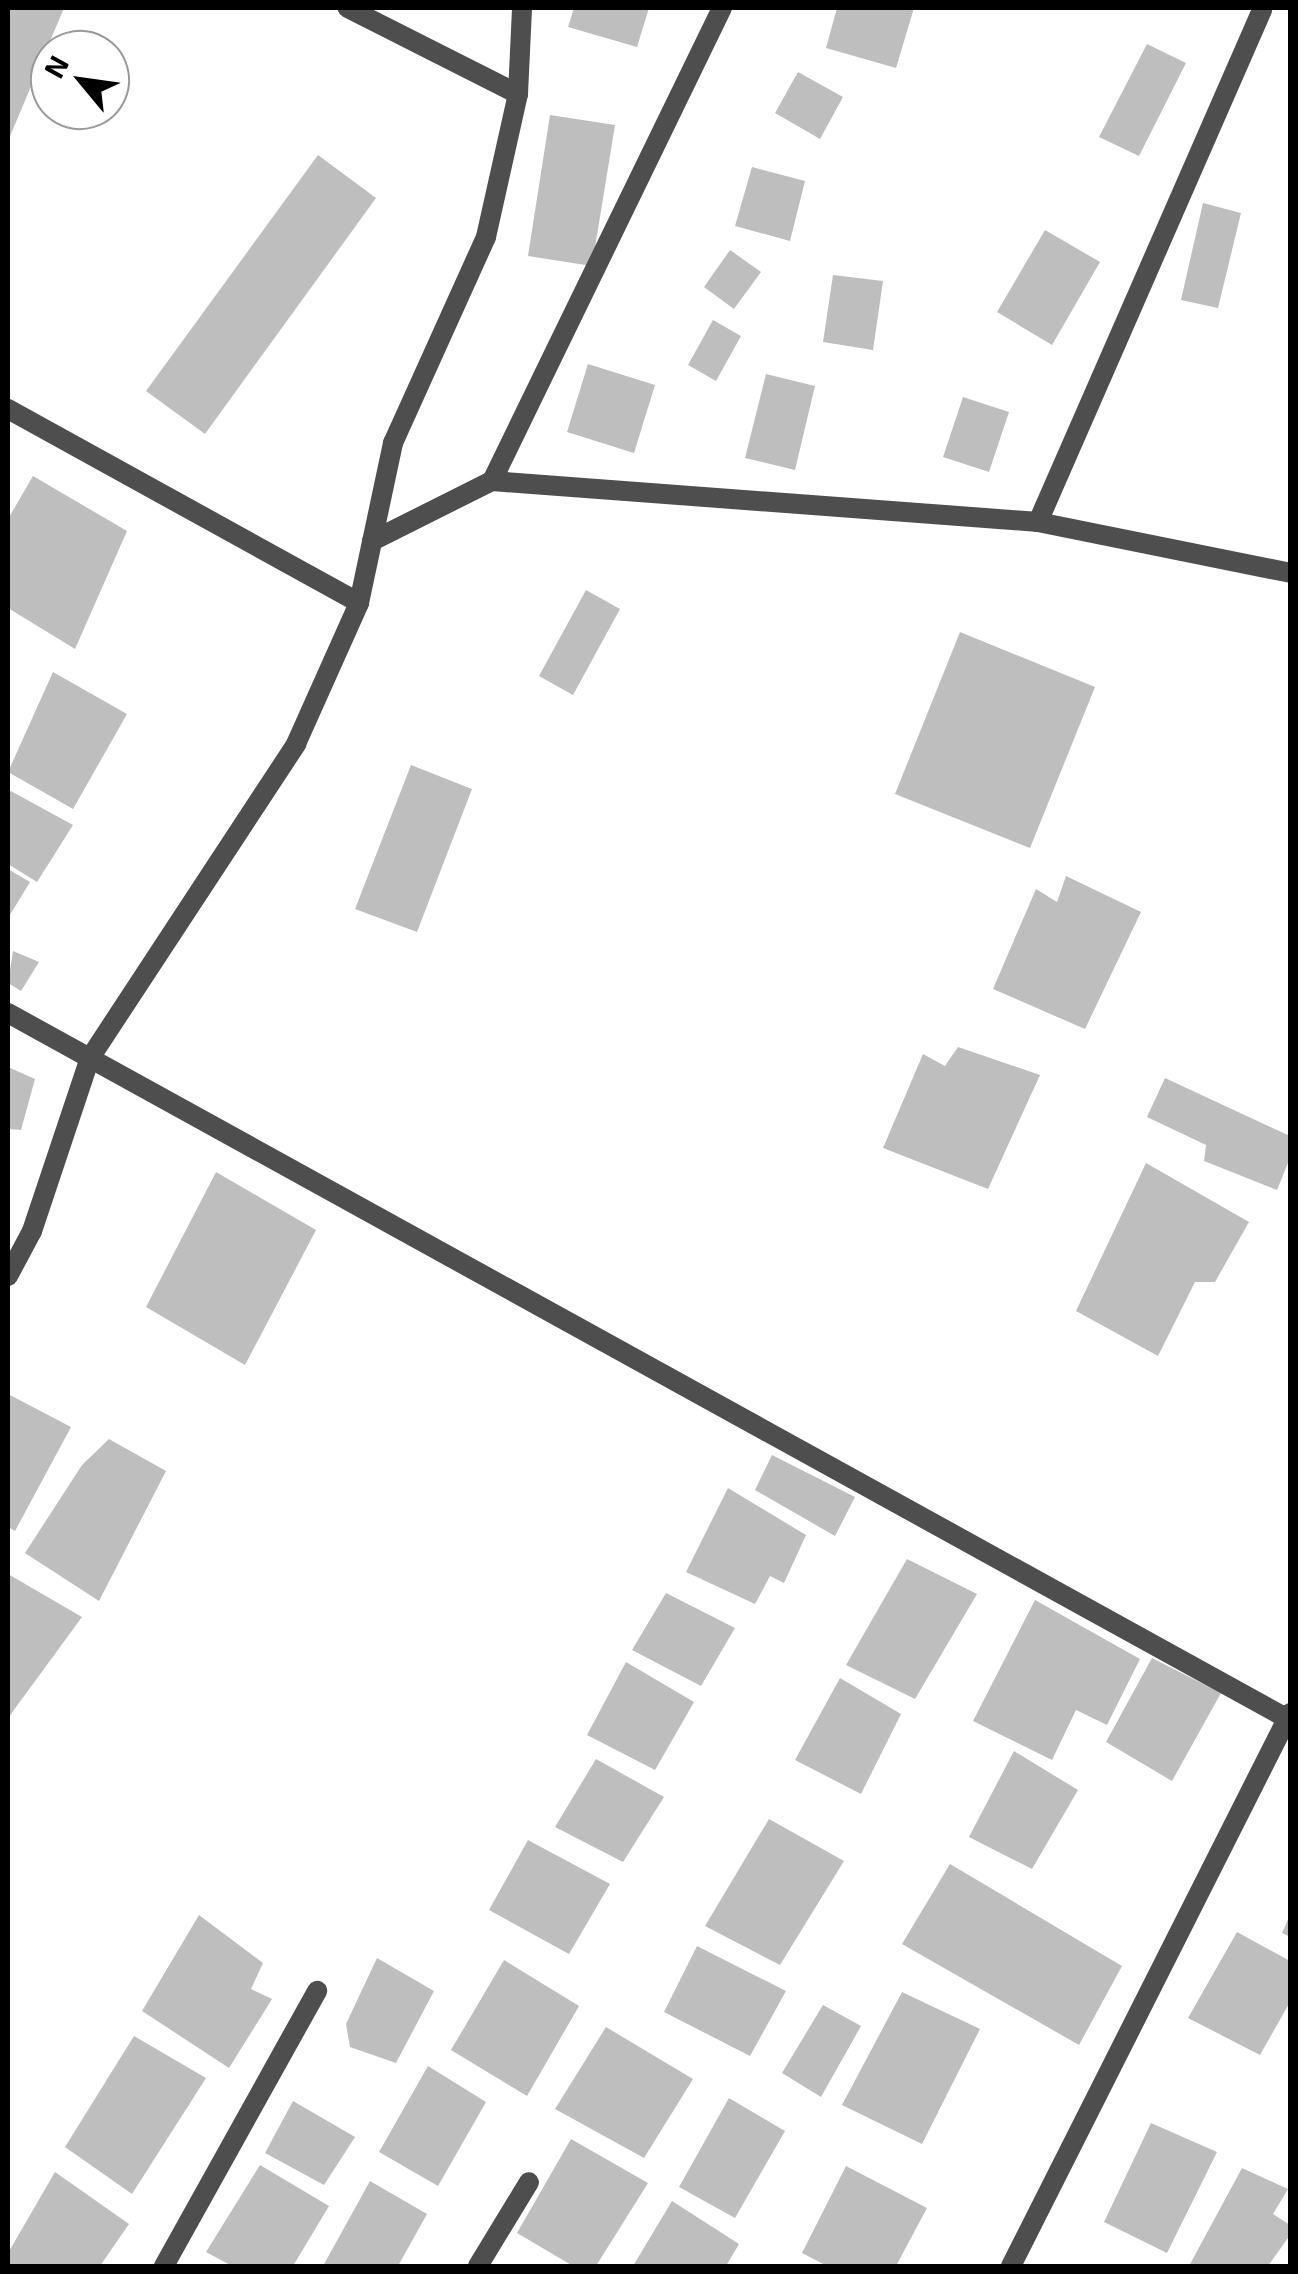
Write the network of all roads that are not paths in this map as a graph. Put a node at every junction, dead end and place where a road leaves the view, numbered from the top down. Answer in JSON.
{"nodes":[{"id":1,"x":348,"y":8,"type":"edge"},
{"id":2,"x":522,"y":8,"type":"edge"},
{"id":3,"x":722,"y":8,"type":"edge"},
{"id":4,"x":1262,"y":10,"type":"edge"},
{"id":5,"x":518,"y":94,"type":"junction"},
{"id":6,"x":8,"y":409,"type":"edge"},
{"id":7,"x":492,"y":480,"type":"junction"},
{"id":8,"x":1038,"y":522,"type":"junction"},
{"id":9,"x":372,"y":541,"type":"junction"},
{"id":10,"x":1290,"y":572,"type":"edge"},
{"id":11,"x":359,"y":604,"type":"junction"},
{"id":12,"x":8,"y":1013,"type":"edge"},
{"id":13,"x":90,"y":1058,"type":"junction"},
{"id":14,"x":8,"y":1276,"type":"edge"},
{"id":15,"x":1290,"y":1717,"type":"edge"},
{"id":16,"x":317,"y":1991,"type":"dead end"},
{"id":17,"x":530,"y":2182,"type":"dead end"},
{"id":18,"x":164,"y":2266,"type":"edge"},
{"id":19,"x":478,"y":2266,"type":"edge"},
{"id":20,"x":1012,"y":2266,"type":"edge"}],
"edges":[{"from":1,"to":5,"type":"street"},
{"from":2,"to":5,"type":"street"},
{"from":3,"to":7,"type":"street"},
{"from":4,"to":8,"type":"street"},
{"from":5,"to":9,"type":"street"},
{"from":6,"to":11,"type":"street"},
{"from":7,"to":8,"type":"street"},
{"from":7,"to":9,"type":"street"},
{"from":8,"to":10,"type":"street"},
{"from":9,"to":11,"type":"street"},
{"from":11,"to":13,"type":"street"},
{"from":12,"to":13,"type":"street"},
{"from":13,"to":14,"type":"street"},
{"from":13,"to":15,"type":"street"},
{"from":15,"to":20,"type":"street"},
{"from":16,"to":18,"type":"street"},
{"from":17,"to":19,"type":"street"}]}
